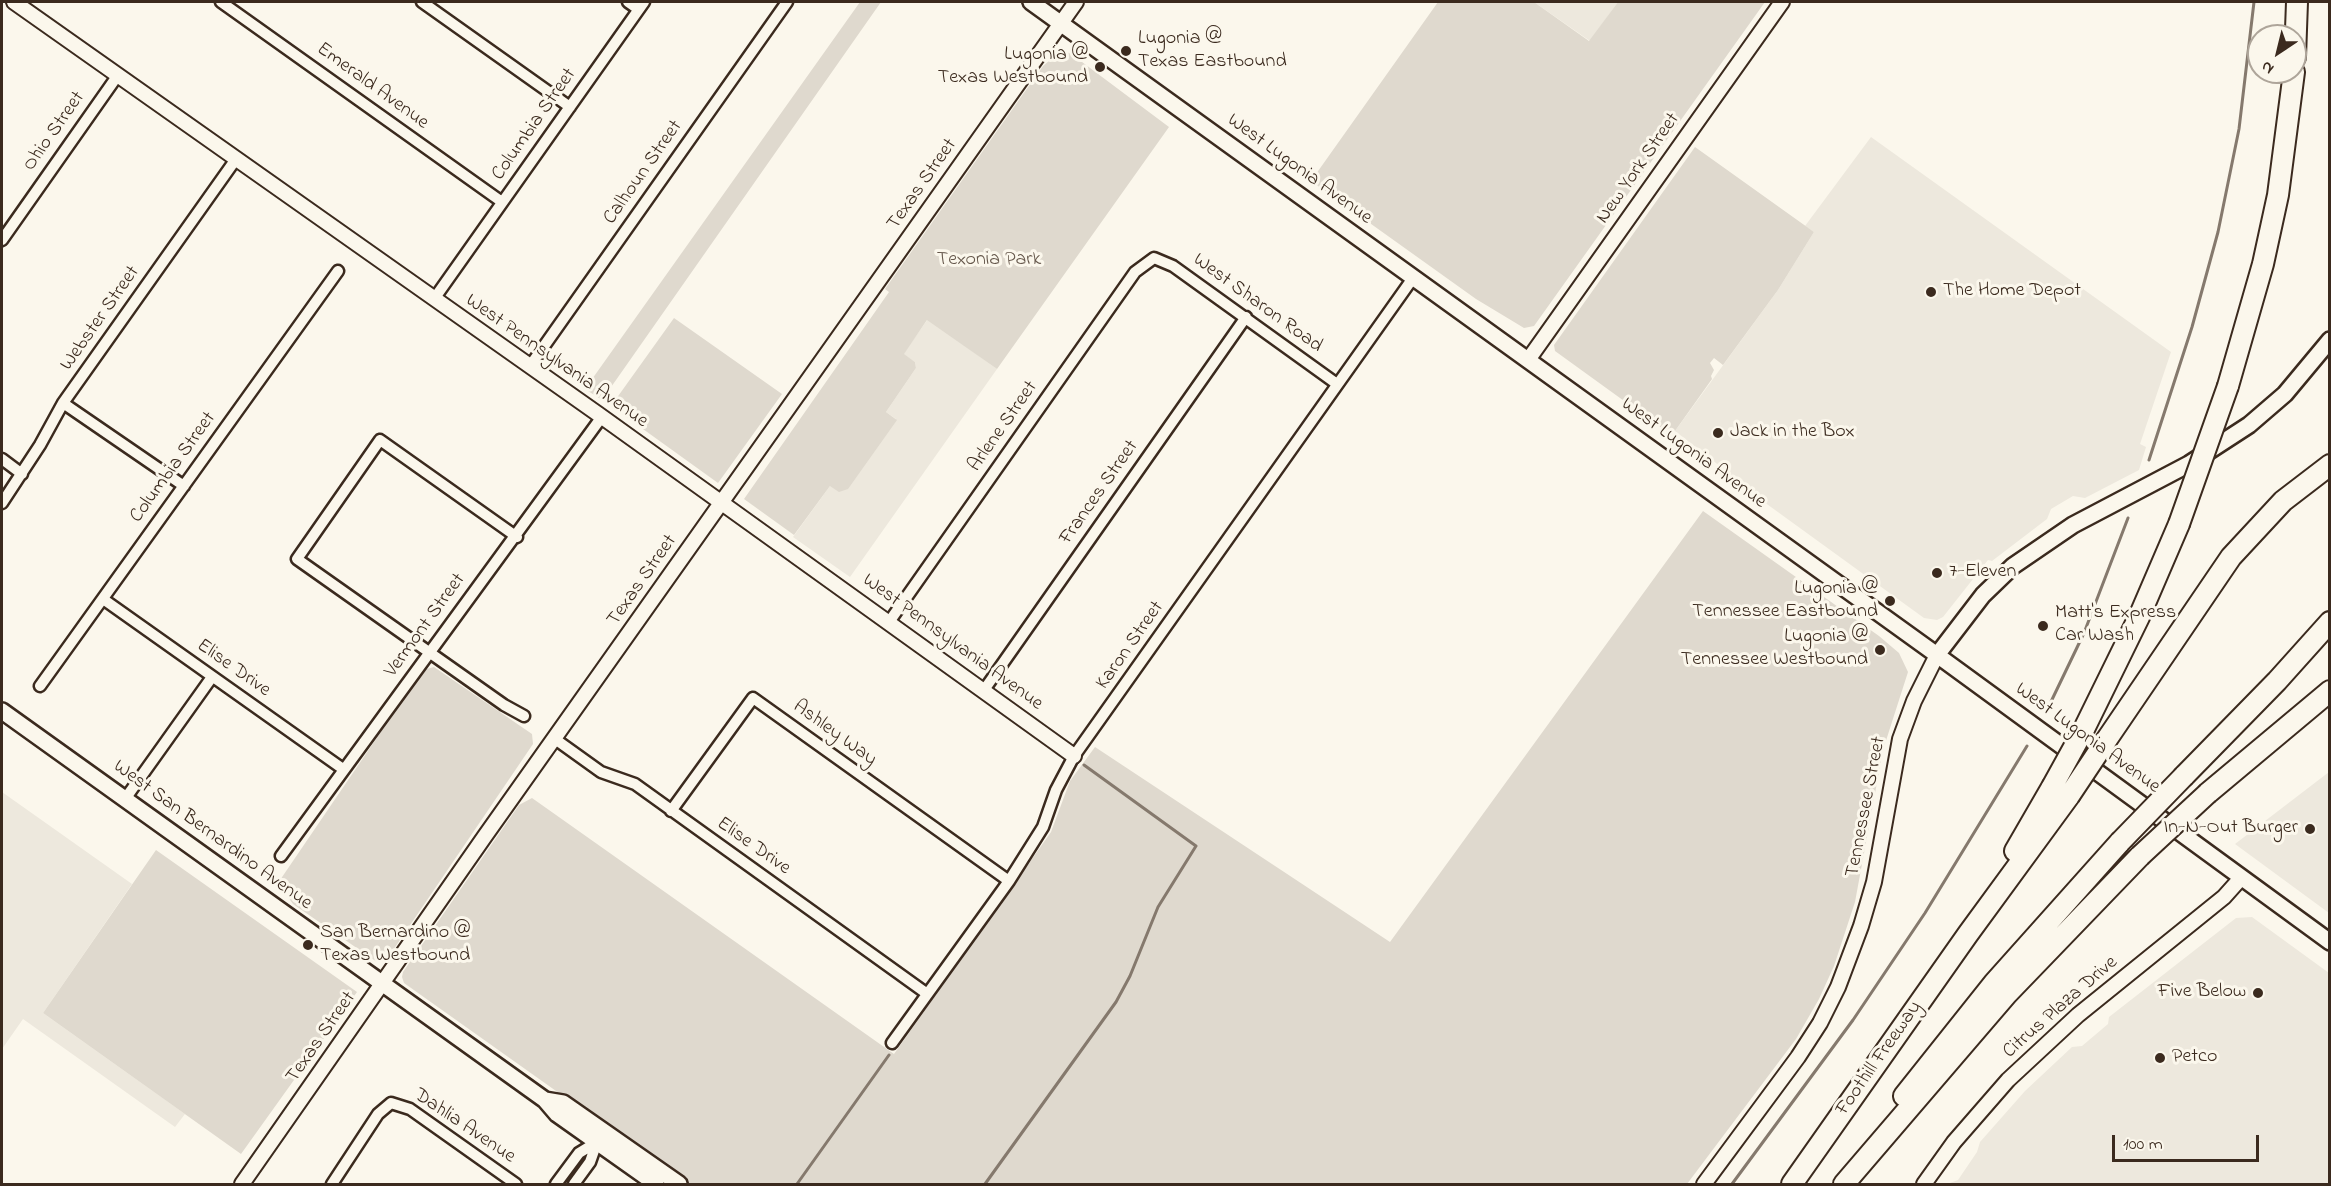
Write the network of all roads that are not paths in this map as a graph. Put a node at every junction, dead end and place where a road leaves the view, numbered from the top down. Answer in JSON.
{"nodes":[{"id":1,"x":14,"y":2,"type":"edge"},
{"id":2,"x":221,"y":2,"type":"edge"},
{"id":3,"x":422,"y":2,"type":"edge"},
{"id":4,"x":628,"y":2,"type":"edge"},
{"id":5,"x":787,"y":2,"type":"edge"},
{"id":6,"x":1031,"y":2,"type":"edge"},
{"id":7,"x":1076,"y":2,"type":"edge"},
{"id":8,"x":1782,"y":2,"type":"edge"},
{"id":9,"x":2297,"y":2,"type":"edge"},
{"id":10,"x":641,"y":5,"type":"edge"},
{"id":11,"x":1061,"y":22,"type":"junction"},
{"id":12,"x":2296,"y":24,"type":"edge"},
{"id":13,"x":118,"y":75,"type":"junction"},
{"id":14,"x":2292,"y":84,"type":"edge"},
{"id":15,"x":570,"y":107,"type":"junction"},
{"id":16,"x":236,"y":159,"type":"junction"},
{"id":17,"x":502,"y":202,"type":"junction"},
{"id":18,"x":2,"y":240,"type":"edge"},
{"id":19,"x":1154,"y":258,"type":"joint"},
{"id":20,"x":338,"y":271,"type":"dead end"},
{"id":21,"x":1413,"y":278,"type":"junction"},
{"id":22,"x":434,"y":299,"type":"junction"},
{"id":23,"x":1245,"y":317,"type":"junction"},
{"id":24,"x":2330,"y":340,"type":"edge"},
{"id":25,"x":1528,"y":360,"type":"junction"},
{"id":26,"x":530,"y":366,"type":"junction"},
{"id":27,"x":1337,"y":384,"type":"junction"},
{"id":28,"x":63,"y":403,"type":"junction"},
{"id":29,"x":602,"y":418,"type":"junction"},
{"id":30,"x":2,"y":459,"type":"edge"},
{"id":31,"x":2330,"y":465,"type":"edge"},
{"id":32,"x":22,"y":474,"type":"junction"},
{"id":33,"x":184,"y":486,"type":"junction"},
{"id":34,"x":2,"y":503,"type":"edge"},
{"id":35,"x":721,"y":504,"type":"junction"},
{"id":36,"x":517,"y":537,"type":"junction"},
{"id":37,"x":103,"y":599,"type":"junction"},
{"id":38,"x":889,"y":622,"type":"junction"},
{"id":39,"x":2330,"y":622,"type":"edge"},
{"id":40,"x":430,"y":654,"type":"junction"},
{"id":41,"x":1937,"y":655,"type":"junction"},
{"id":42,"x":212,"y":676,"type":"junction"},
{"id":43,"x":40,"y":686,"type":"dead end"},
{"id":44,"x":984,"y":690,"type":"junction"},
{"id":45,"x":2330,"y":691,"type":"edge"},
{"id":46,"x":2,"y":711,"type":"edge"},
{"id":47,"x":524,"y":716,"type":"dead end"},
{"id":48,"x":555,"y":739,"type":"junction"},
{"id":49,"x":1074,"y":756,"type":"junction"},
{"id":50,"x":343,"y":769,"type":"junction"},
{"id":51,"x":2060,"y":792,"type":"junction"},
{"id":52,"x":125,"y":799,"type":"junction"},
{"id":53,"x":671,"y":811,"type":"junction"},
{"id":54,"x":281,"y":856,"type":"dead end"},
{"id":55,"x":2241,"y":878,"type":"junction"},
{"id":56,"x":1009,"y":881,"type":"junction"},
{"id":57,"x":2330,"y":942,"type":"edge"},
{"id":58,"x":382,"y":985,"type":"junction"},
{"id":59,"x":926,"y":993,"type":"junction"},
{"id":60,"x":892,"y":1042,"type":"dead end"},
{"id":61,"x":545,"y":1100,"type":"junction"},
{"id":62,"x":597,"y":1143,"type":"junction"},
{"id":63,"x":336,"y":1183,"type":"edge"},
{"id":64,"x":242,"y":1185,"type":"edge"},
{"id":65,"x":516,"y":1185,"type":"edge"},
{"id":66,"x":556,"y":1185,"type":"edge"},
{"id":67,"x":574,"y":1185,"type":"edge"},
{"id":68,"x":656,"y":1185,"type":"edge"},
{"id":69,"x":671,"y":1185,"type":"edge"},
{"id":70,"x":679,"y":1185,"type":"edge"},
{"id":71,"x":1704,"y":1185,"type":"edge"},
{"id":72,"x":1792,"y":1185,"type":"edge"},
{"id":73,"x":1843,"y":1185,"type":"edge"},
{"id":74,"x":1924,"y":1185,"type":"edge"}],
"edges":[{"from":1,"to":13,"type":"street","name":"West Pennsylvania Avenue"},
{"from":2,"to":17,"type":"street","name":"Emerald Avenue"},
{"from":3,"to":15,"type":"street"},
{"from":4,"to":10,"type":"street"},
{"from":5,"to":26,"type":"street","name":"Calhoun Street"},
{"from":6,"to":11,"type":"main road","name":"West Lugonia Avenue"},
{"from":7,"to":11,"type":"street","name":"Texas Street"},
{"from":8,"to":25,"type":"street","name":"New York Street"},
{"from":9,"to":12,"type":"highway"},
{"from":10,"to":15,"type":"street","name":"Columbia Street"},
{"from":11,"to":21,"type":"main road","name":"West Lugonia Avenue"},
{"from":11,"to":35,"type":"street","name":"Texas Street"},
{"from":13,"to":16,"type":"street","name":"West Pennsylvania Avenue"},
{"from":13,"to":18,"type":"street","name":"Ohio Street"},
{"from":14,"to":51,"type":"highway","bridge":true},
{"from":15,"to":17,"type":"street","name":"Columbia Street"},
{"from":16,"to":22,"type":"street","name":"West Pennsylvania Avenue"},
{"from":16,"to":28,"type":"street","name":"Webster Street"},
{"from":17,"to":22,"type":"street","name":"Columbia Street"},
{"from":19,"to":23,"type":"street","name":"West Sharon Road"},
{"from":19,"to":38,"type":"street","name":"Arlene Street"},
{"from":20,"to":33,"type":"street","name":"Columbia Street"},
{"from":21,"to":25,"type":"main road","name":"West Lugonia Avenue"},
{"from":21,"to":27,"type":"street","name":"Karon Street"},
{"from":22,"to":26,"type":"street","name":"West Pennsylvania Avenue"},
{"from":23,"to":27,"type":"street","name":"West Sharon Road"},
{"from":23,"to":44,"type":"street","name":"Frances Street"},
{"from":24,"to":41,"type":"main road","name":"Tennessee Street"},
{"from":25,"to":41,"type":"main road","name":"West Lugonia Avenue"},
{"from":26,"to":29,"type":"street","name":"West Pennsylvania Avenue"},
{"from":27,"to":49,"type":"street","name":"Karon Street"},
{"from":28,"to":32,"type":"street","name":"Webster Street"},
{"from":28,"to":33,"type":"street"},
{"from":29,"to":35,"type":"street","name":"West Pennsylvania Avenue"},
{"from":29,"to":36,"type":"street","name":"Vermont Street"},
{"from":30,"to":32,"type":"street"},
{"from":31,"to":51,"type":"highway","bridge":true},
{"from":32,"to":34,"type":"street","name":"Webster Street"},
{"from":33,"to":37,"type":"street","name":"Columbia Street"},
{"from":35,"to":38,"type":"street","name":"West Pennsylvania Avenue"},
{"from":35,"to":48,"type":"street","name":"Texas Street"},
{"from":36,"to":40,"type":"street","name":"Vermont Street"},
{"from":36,"to":40,"type":"street"},
{"from":37,"to":42,"type":"street","name":"Elise Drive"},
{"from":37,"to":43,"type":"street","name":"Columbia Street"},
{"from":38,"to":44,"type":"street","name":"West Pennsylvania Avenue"},
{"from":39,"to":73,"type":"highway","bridge":true},
{"from":40,"to":47,"type":"street"},
{"from":40,"to":50,"type":"street","name":"Vermont Street"},
{"from":41,"to":55,"type":"main road","name":"West Lugonia Avenue"},
{"from":41,"to":71,"type":"street","name":"Tennessee Street"},
{"from":42,"to":50,"type":"street","name":"Elise Drive"},
{"from":42,"to":52,"type":"street"},
{"from":44,"to":49,"type":"street","name":"West Pennsylvania Avenue"},
{"from":45,"to":73,"type":"highway","bridge":true},
{"from":46,"to":52,"type":"main road","name":"West San Bernardino Avenue"},
{"from":48,"to":53,"type":"street","name":"Elise Drive"},
{"from":48,"to":58,"type":"street","name":"Texas Street"},
{"from":49,"to":56,"type":"street","name":"Karon Street"},
{"from":50,"to":54,"type":"street","name":"Vermont Street"},
{"from":51,"to":72,"type":"highway","name":"Foothill Freeway"},
{"from":52,"to":58,"type":"main road","name":"West San Bernardino Avenue"},
{"from":53,"to":56,"type":"street","name":"Ashley Way"},
{"from":53,"to":59,"type":"street","name":"Elise Drive"},
{"from":55,"to":57,"type":"main road","name":"West Lugonia Avenue"},
{"from":55,"to":74,"type":"street","name":"Citrus Plaza Drive"},
{"from":56,"to":59,"type":"street","name":"Karon Street"},
{"from":58,"to":61,"type":"main road","name":"West San Bernardino Avenue"},
{"from":58,"to":64,"type":"street","name":"Texas Street"},
{"from":59,"to":60,"type":"street","name":"Karon Street"},
{"from":61,"to":62,"type":"main road","name":"West San Bernardino Avenue"},
{"from":61,"to":70,"type":"main road","name":"West San Bernardino Avenue"},
{"from":62,"to":66,"type":"street"},
{"from":62,"to":67,"type":"street"},
{"from":62,"to":68,"type":"main road","name":"West San Bernardino Avenue"},
{"from":62,"to":69,"type":"main road"},
{"from":63,"to":65,"type":"street","name":"Dahlia Avenue"}]}
